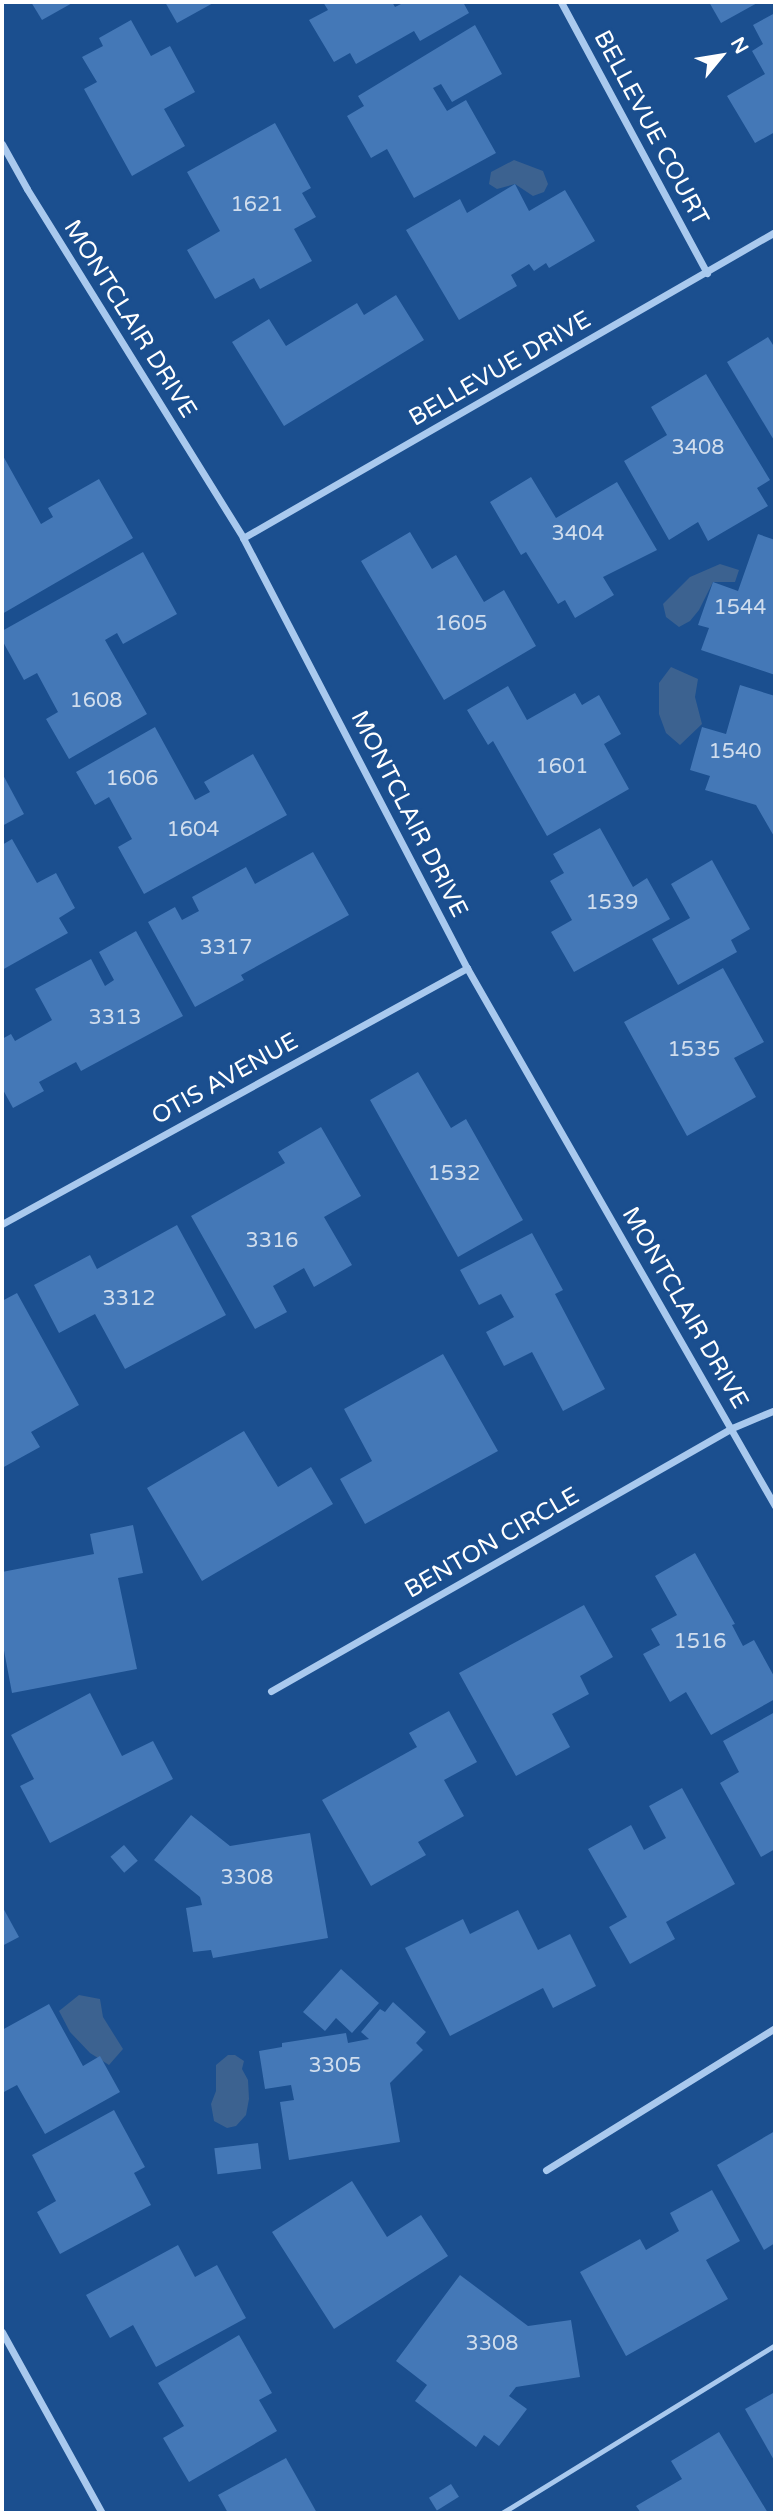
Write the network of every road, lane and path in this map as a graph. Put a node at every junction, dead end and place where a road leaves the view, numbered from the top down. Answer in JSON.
{"nodes":[{"id":1,"x":561,"y":2,"type":"edge"},
{"id":2,"x":2,"y":144,"type":"edge"},
{"id":3,"x":775,"y":232,"type":"edge"},
{"id":4,"x":707,"y":273,"type":"junction"},
{"id":5,"x":243,"y":538,"type":"junction"},
{"id":6,"x":467,"y":968,"type":"junction"},
{"id":7,"x":2,"y":1224,"type":"edge"},
{"id":8,"x":775,"y":1410,"type":"edge"},
{"id":9,"x":732,"y":1428,"type":"junction"},
{"id":10,"x":775,"y":1506,"type":"edge"},
{"id":11,"x":271,"y":1691,"type":"dead end"},
{"id":12,"x":775,"y":2028,"type":"edge"},
{"id":13,"x":546,"y":2170,"type":"dead end"},
{"id":14,"x":2,"y":2332,"type":"edge"},
{"id":15,"x":775,"y":2345,"type":"edge"},
{"id":16,"x":102,"y":2513,"type":"edge"},
{"id":17,"x":502,"y":2513,"type":"edge"}],
"edges":[{"from":1,"to":4,"type":"street","name":"BELLEVUE COURT"},
{"from":2,"to":5,"type":"street","name":"MONTCLAIR DRIVE"},
{"from":3,"to":4,"type":"street","name":"BELLEVUE DRIVE"},
{"from":4,"to":5,"type":"street","name":"BELLEVUE DRIVE"},
{"from":5,"to":6,"type":"street","name":"MONTCLAIR DRIVE"},
{"from":6,"to":7,"type":"street","name":"OTIS AVENUE"},
{"from":6,"to":9,"type":"street","name":"MONTCLAIR DRIVE"},
{"from":8,"to":9,"type":"street","name":"BENTON CIRCLE"},
{"from":9,"to":10,"type":"street","name":"MONTCLAIR DRIVE"},
{"from":9,"to":11,"type":"street","name":"BENTON CIRCLE"},
{"from":12,"to":13,"type":"street"},
{"from":14,"to":16,"type":"street"},
{"from":15,"to":17,"type":"lane"}]}
